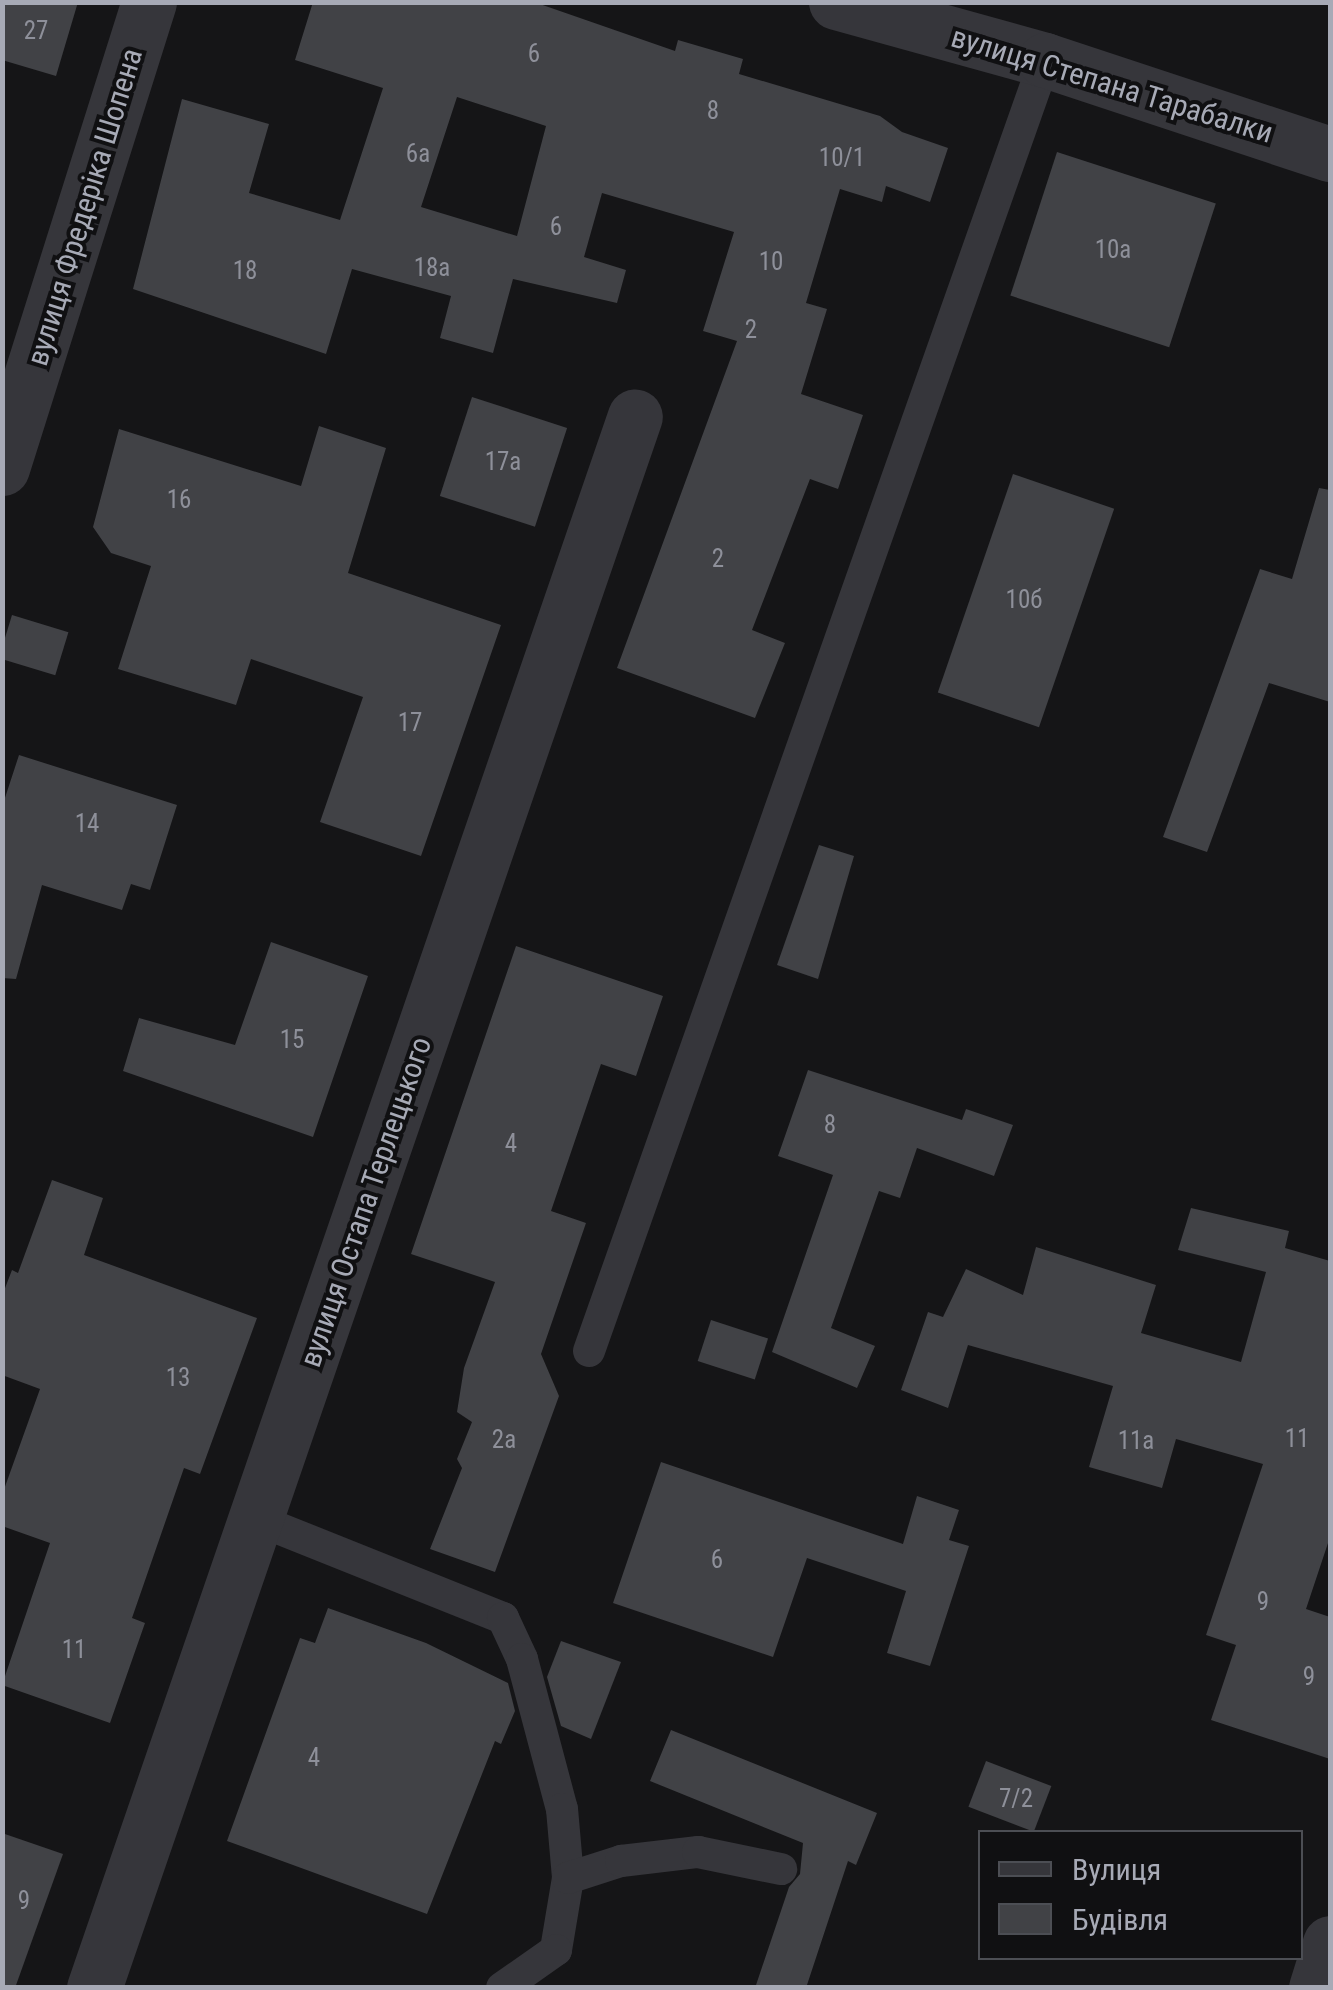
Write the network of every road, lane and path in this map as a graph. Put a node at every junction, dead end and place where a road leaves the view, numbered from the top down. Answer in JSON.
{"nodes":[{"id":1,"x":149,"y":2,"type":"edge"},
{"id":2,"x":836,"y":2,"type":"edge"},
{"id":3,"x":1045,"y":60,"type":"junction"},
{"id":4,"x":1330,"y":154,"type":"edge"},
{"id":5,"x":635,"y":416,"type":"dead end"},
{"id":6,"x":2,"y":468,"type":"edge"},
{"id":7,"x":589,"y":1351,"type":"dead end"},
{"id":8,"x":258,"y":1520,"type":"junction"},
{"id":9,"x":781,"y":1869,"type":"dead end"},
{"id":10,"x":568,"y":1878,"type":"junction"},
{"id":11,"x":1330,"y":1943,"type":"edge"},
{"id":12,"x":94,"y":1988,"type":"edge"},
{"id":13,"x":502,"y":1988,"type":"edge"},
{"id":14,"x":1316,"y":1988,"type":"edge"}],
"edges":[{"from":1,"to":6,"type":"street","name":"вулиця Фредеріка Шопена"},
{"from":2,"to":3,"type":"street","name":"вулиця Степана Тарабалки"},
{"from":3,"to":4,"type":"street","name":"вулиця Степана Тарабалки"},
{"from":3,"to":7,"type":"lane"},
{"from":5,"to":8,"type":"street","name":"вулиця Остапа Терлецького"},
{"from":8,"to":10,"type":"lane"},
{"from":8,"to":12,"type":"street","name":"вулиця Остапа Терлецького"},
{"from":9,"to":10,"type":"lane"},
{"from":10,"to":13,"type":"lane"},
{"from":11,"to":14,"type":"street"}]}
